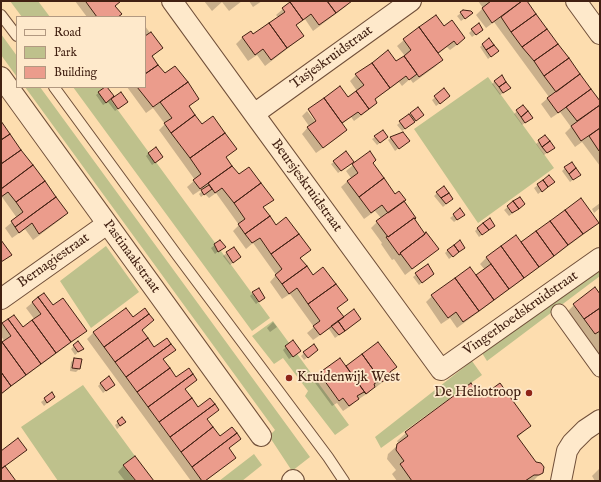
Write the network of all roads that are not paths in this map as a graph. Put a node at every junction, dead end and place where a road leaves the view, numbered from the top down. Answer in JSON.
{"nodes":[{"id":1,"x":172,"y":1,"type":"edge"},
{"id":2,"x":411,"y":1,"type":"edge"},
{"id":3,"x":576,"y":1,"type":"edge"},
{"id":4,"x":1,"y":15,"type":"edge"},
{"id":5,"x":600,"y":34,"type":"edge"},
{"id":6,"x":16,"y":35,"type":"edge"},
{"id":7,"x":1,"y":77,"type":"edge"},
{"id":8,"x":55,"y":88,"type":"edge"},
{"id":9,"x":254,"y":114,"type":"junction"},
{"id":10,"x":107,"y":224,"type":"junction"},
{"id":11,"x":600,"y":258,"type":"edge"},
{"id":12,"x":1,"y":299,"type":"edge"},
{"id":13,"x":558,"y":312,"type":"dead end"},
{"id":14,"x":600,"y":369,"type":"edge"},
{"id":15,"x":441,"y":370,"type":"joint"},
{"id":16,"x":600,"y":420,"type":"edge"},
{"id":17,"x":261,"y":436,"type":"dead end"},
{"id":18,"x":344,"y":481,"type":"edge"},
{"id":19,"x":561,"y":481,"type":"edge"}],
"edges":[{"from":1,"to":9,"type":"street","name":"Beursjeskruidstraat"},
{"from":2,"to":9,"type":"street","name":"Tasjeskruidstraat"},
{"from":3,"to":5,"type":"street"},
{"from":4,"to":6,"type":"lane"},
{"from":7,"to":10,"type":"street","name":"Pastinaakstraat"},
{"from":8,"to":18,"type":"lane"},
{"from":9,"to":15,"type":"street","name":"Beursjeskruidstraat"},
{"from":10,"to":12,"type":"street","name":"Bernagiestraat"},
{"from":10,"to":17,"type":"street","name":"Pastinaakstraat"},
{"from":11,"to":15,"type":"street","name":"Vingerhoedskruidstraat"},
{"from":13,"to":14,"type":"street"},
{"from":16,"to":19,"type":"street"}]}
